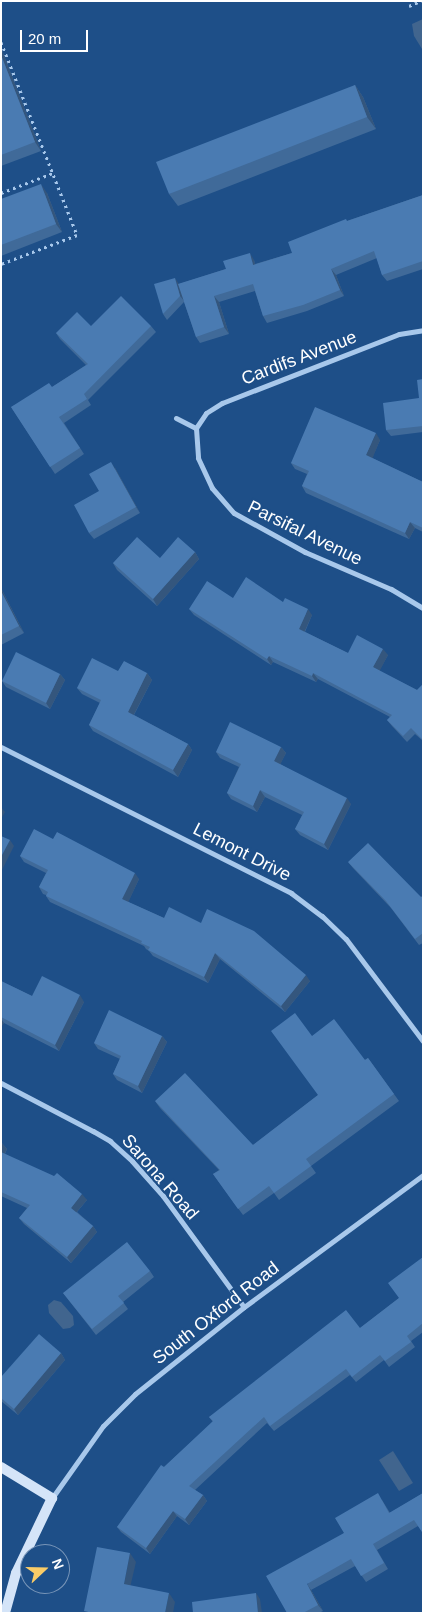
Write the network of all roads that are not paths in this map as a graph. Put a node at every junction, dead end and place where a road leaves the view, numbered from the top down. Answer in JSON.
{"nodes":[{"id":1,"x":423,"y":330,"type":"edge"},
{"id":2,"x":176,"y":418,"type":"dead end"},
{"id":3,"x":196,"y":428,"type":"junction"},
{"id":4,"x":423,"y":608,"type":"edge"},
{"id":5,"x":1,"y":748,"type":"edge"},
{"id":6,"x":423,"y":1041,"type":"edge"},
{"id":7,"x":1,"y":1083,"type":"edge"},
{"id":8,"x":423,"y":1176,"type":"edge"},
{"id":9,"x":244,"y":1307,"type":"junction"},
{"id":10,"x":1,"y":1466,"type":"edge"},
{"id":11,"x":52,"y":1498,"type":"junction"},
{"id":12,"x":5,"y":1613,"type":"edge"}],
"edges":[{"from":1,"to":3,"type":"street","name":"Cardifs Avenue"},
{"from":2,"to":3,"type":"street"},
{"from":3,"to":4,"type":"street","name":"Parsifal Avenue"},
{"from":5,"to":6,"type":"street","name":"Lemont Drive"},
{"from":7,"to":9,"type":"street","name":"Sarona Road"},
{"from":8,"to":9,"type":"street","name":"South Oxford Road"},
{"from":9,"to":11,"type":"street","name":"South Oxford Road"},
{"from":10,"to":11,"type":"street"},
{"from":11,"to":12,"type":"street"}]}
